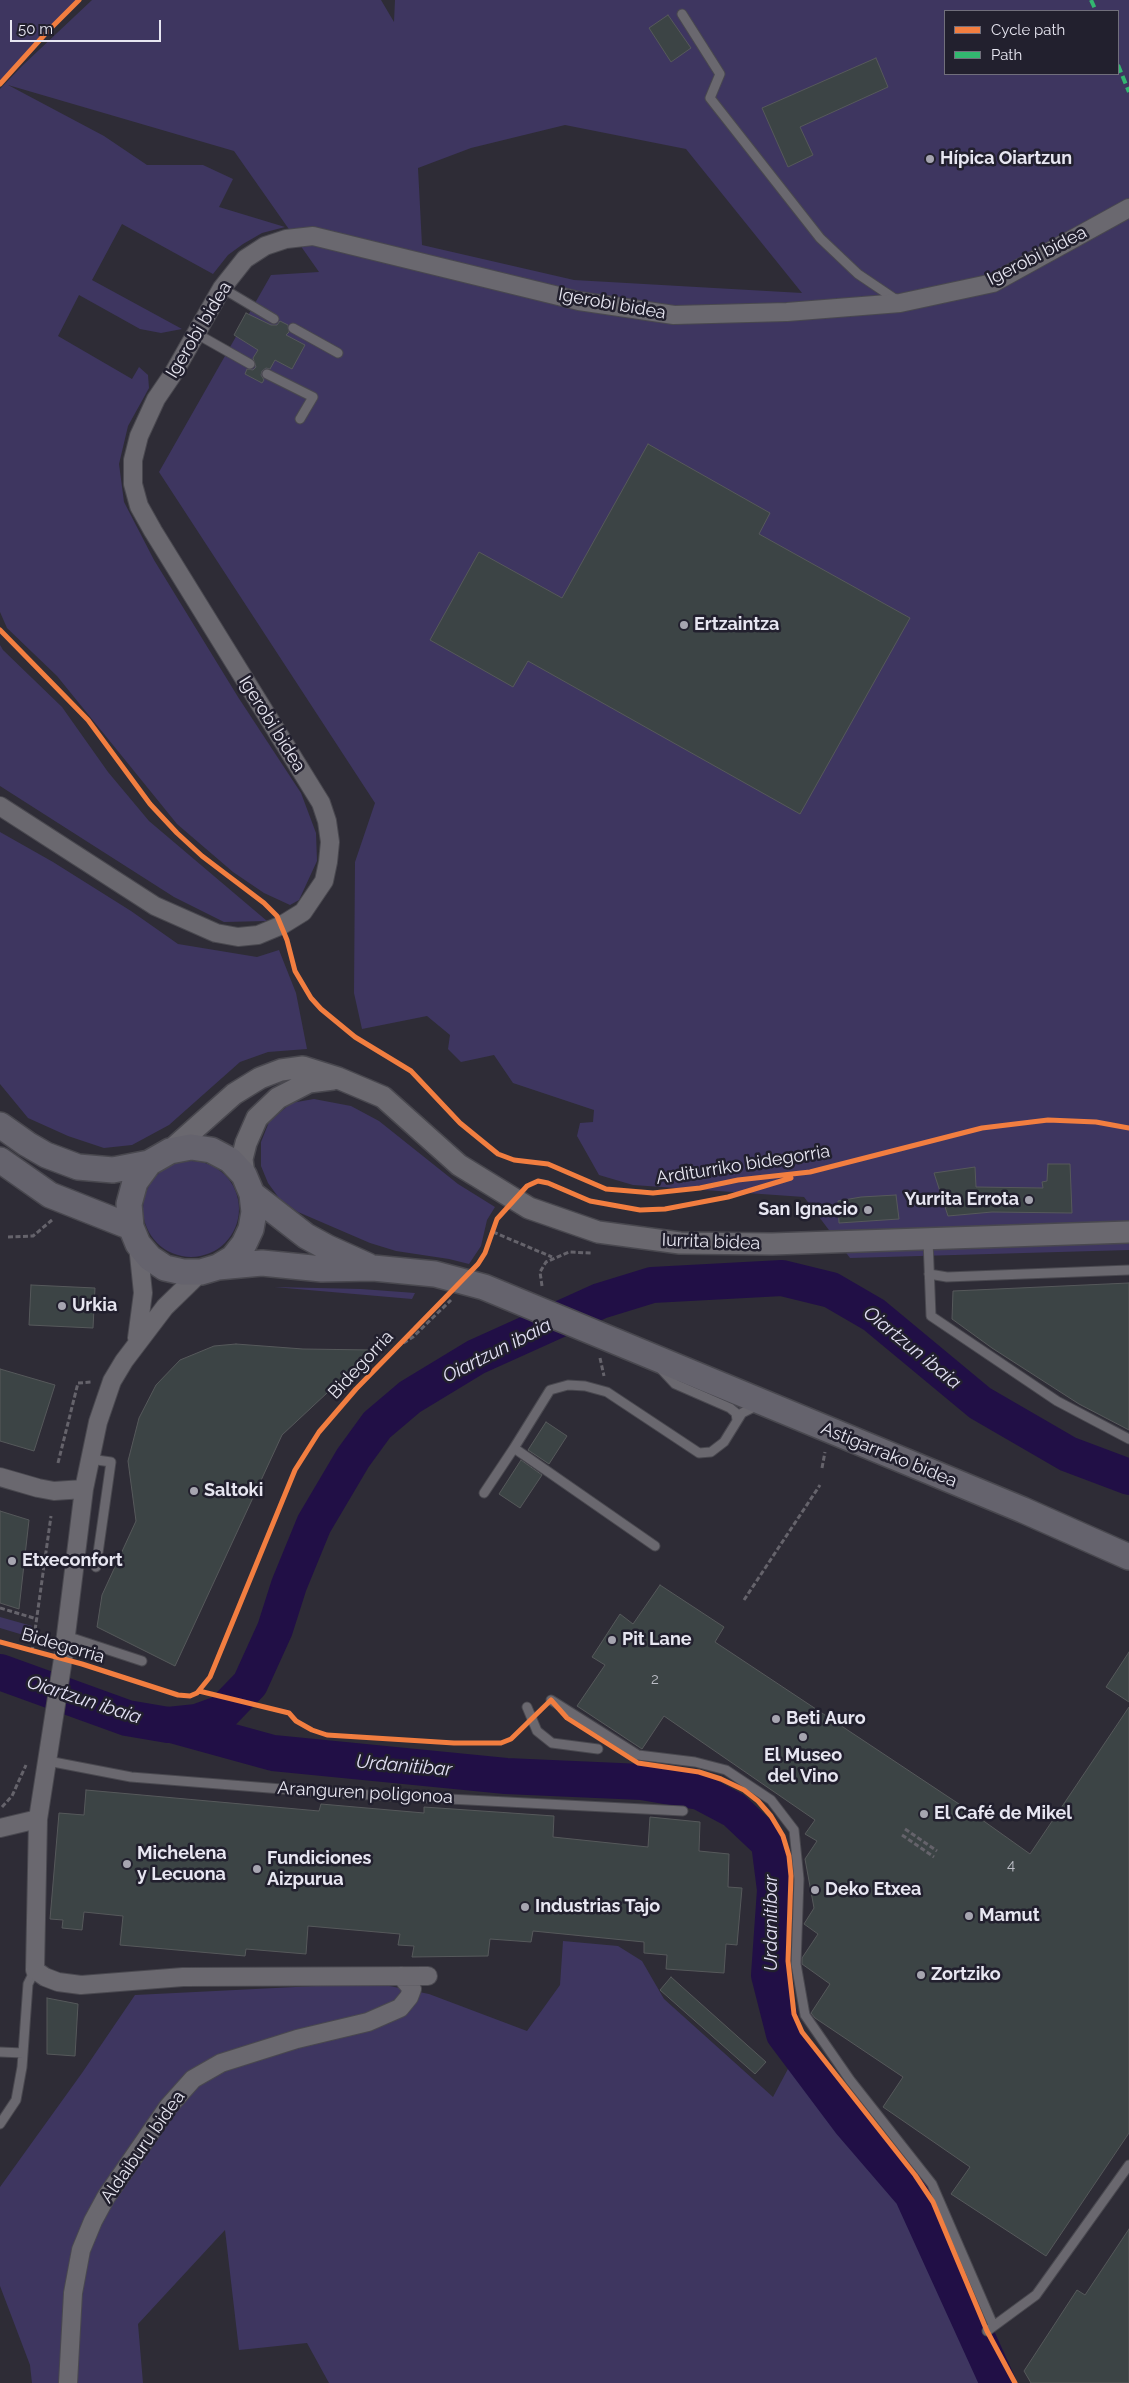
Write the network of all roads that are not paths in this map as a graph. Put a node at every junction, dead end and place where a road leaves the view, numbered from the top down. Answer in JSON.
{"nodes":[{"id":1,"x":682,"y":14,"type":"dead end"},
{"id":2,"x":1129,"y":208,"type":"edge"},
{"id":3,"x":222,"y":288,"type":"junction"},
{"id":4,"x":900,"y":303,"type":"junction"},
{"id":5,"x":274,"y":319,"type":"dead end"},
{"id":6,"x":292,"y":328,"type":"dead end"},
{"id":7,"x":197,"y":334,"type":"junction"},
{"id":8,"x":338,"y":353,"type":"dead end"},
{"id":9,"x":250,"y":364,"type":"dead end"},
{"id":10,"x":267,"y":374,"type":"dead end"},
{"id":11,"x":300,"y":419,"type":"dead end"},
{"id":12,"x":0,"y":806,"type":"edge"},
{"id":13,"x":338,"y":1078,"type":"junction"},
{"id":14,"x":0,"y":1125,"type":"edge"},
{"id":15,"x":170,"y":1151,"type":"junction"},
{"id":16,"x":0,"y":1160,"type":"edge"},
{"id":17,"x":149,"y":1164,"type":"junction"},
{"id":18,"x":248,"y":1185,"type":"junction"},
{"id":19,"x":1129,"y":1232,"type":"edge"},
{"id":20,"x":134,"y":1236,"type":"junction"},
{"id":21,"x":928,"y":1240,"type":"junction"},
{"id":22,"x":373,"y":1268,"type":"junction"},
{"id":23,"x":209,"y":1270,"type":"junction"},
{"id":24,"x":1129,"y":1270,"type":"edge"},
{"id":25,"x":929,"y":1274,"type":"junction"},
{"id":26,"x":136,"y":1343,"type":"junction"},
{"id":27,"x":647,"y":1354,"type":"junction"},
{"id":28,"x":765,"y":1404,"type":"junction"},
{"id":29,"x":737,"y":1420,"type":"junction"},
{"id":30,"x":1129,"y":1439,"type":"edge"},
{"id":31,"x":514,"y":1448,"type":"junction"},
{"id":32,"x":90,"y":1459,"type":"junction"},
{"id":33,"x":0,"y":1477,"type":"edge"},
{"id":34,"x":84,"y":1489,"type":"junction"},
{"id":35,"x":484,"y":1493,"type":"dead end"},
{"id":36,"x":655,"y":1546,"type":"dead end"},
{"id":37,"x":1129,"y":1557,"type":"edge"},
{"id":38,"x":96,"y":1567,"type":"dead end"},
{"id":39,"x":66,"y":1636,"type":"junction"},
{"id":40,"x":142,"y":1661,"type":"dead end"},
{"id":41,"x":551,"y":1700,"type":"dead end"},
{"id":42,"x":527,"y":1708,"type":"dead end"},
{"id":43,"x":598,"y":1750,"type":"dead end"},
{"id":44,"x":48,"y":1761,"type":"junction"},
{"id":45,"x":683,"y":1811,"type":"dead end"},
{"id":46,"x":38,"y":1819,"type":"junction"},
{"id":47,"x":0,"y":1828,"type":"edge"},
{"id":48,"x":35,"y":1970,"type":"junction"},
{"id":49,"x":401,"y":1976,"type":"junction"},
{"id":50,"x":428,"y":1976,"type":"dead end"},
{"id":51,"x":0,"y":2052,"type":"edge"},
{"id":52,"x":23,"y":2053,"type":"junction"},
{"id":53,"x":0,"y":2124,"type":"edge"},
{"id":54,"x":1129,"y":2165,"type":"edge"},
{"id":55,"x":68,"y":2383,"type":"edge"}],
"edges":[{"from":1,"to":4,"type":"lane"},
{"from":2,"to":4,"type":"street","name":"Igerobi bidea"},
{"from":3,"to":4,"type":"street","name":"Igerobi bidea"},
{"from":3,"to":5,"type":"lane"},
{"from":3,"to":7,"type":"street","name":"Igerobi bidea"},
{"from":6,"to":8,"type":"lane"},
{"from":7,"to":9,"type":"lane"},
{"from":7,"to":12,"type":"street","name":"Igerobi bidea"},
{"from":10,"to":11,"type":"lane"},
{"from":13,"to":15,"type":"street","name":"Iurrita bidea"},
{"from":13,"to":18,"type":"street"},
{"from":13,"to":21,"type":"street","name":"Iurrita bidea"},
{"from":14,"to":17,"type":"main road"},
{"from":15,"to":17,"type":"main road"},
{"from":15,"to":18,"type":"main road"},
{"from":16,"to":20,"type":"main road"},
{"from":17,"to":20,"type":"main road"},
{"from":18,"to":22,"type":"main road"},
{"from":18,"to":23,"type":"main road"},
{"from":19,"to":21,"type":"street","name":"Iurrita bidea"},
{"from":20,"to":23,"type":"main road"},
{"from":20,"to":26,"type":"street"},
{"from":21,"to":25,"type":"lane"},
{"from":22,"to":23,"type":"main road"},
{"from":22,"to":27,"type":"main road","name":"Astigarrako bidea"},
{"from":23,"to":26,"type":"street"},
{"from":24,"to":25,"type":"lane"},
{"from":25,"to":30,"type":"lane"},
{"from":26,"to":32,"type":"street"},
{"from":27,"to":28,"type":"main road","name":"Astigarrako bidea"},
{"from":27,"to":29,"type":"lane"},
{"from":28,"to":29,"type":"lane"},
{"from":28,"to":37,"type":"main road","name":"Astigarrako bidea"},
{"from":29,"to":31,"type":"lane"},
{"from":31,"to":35,"type":"lane"},
{"from":31,"to":36,"type":"lane"},
{"from":32,"to":34,"type":"street"},
{"from":32,"to":38,"type":"lane"},
{"from":33,"to":34,"type":"street"},
{"from":34,"to":39,"type":"street"},
{"from":39,"to":40,"type":"lane"},
{"from":39,"to":44,"type":"street"},
{"from":41,"to":54,"type":"lane"},
{"from":42,"to":43,"type":"lane"},
{"from":44,"to":45,"type":"lane","name":"Aranguren poligonoa"},
{"from":44,"to":46,"type":"street"},
{"from":46,"to":47,"type":"street"},
{"from":46,"to":48,"type":"street"},
{"from":48,"to":49,"type":"street"},
{"from":48,"to":52,"type":"lane"},
{"from":49,"to":50,"type":"street"},
{"from":49,"to":55,"type":"street","name":"Aldaiburu bidea"},
{"from":51,"to":52,"type":"lane"},
{"from":52,"to":53,"type":"lane"}]}
